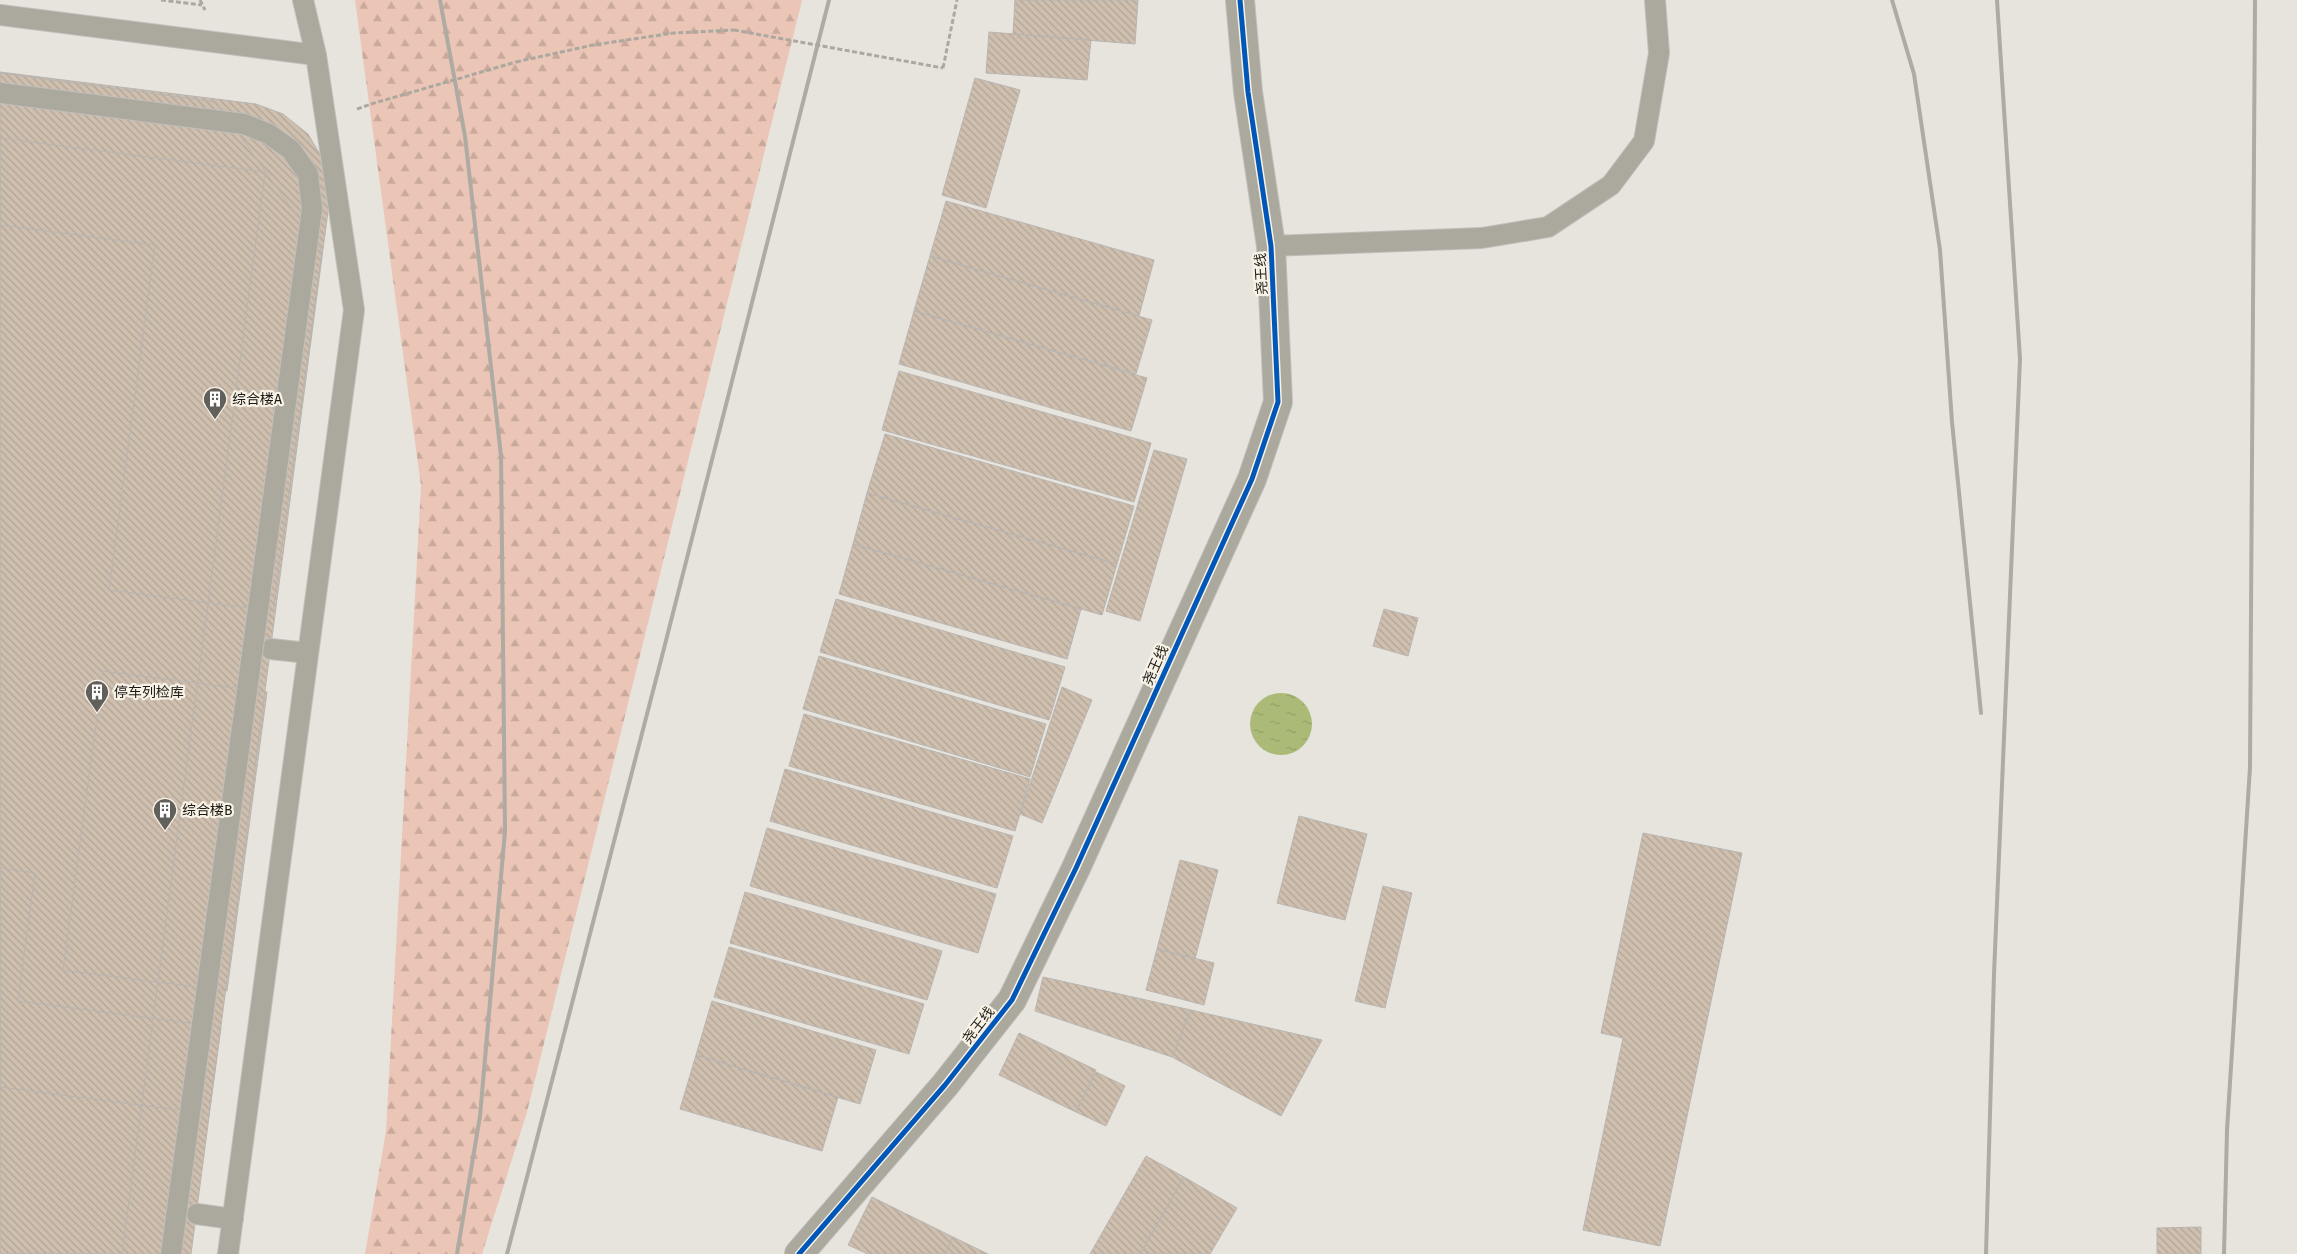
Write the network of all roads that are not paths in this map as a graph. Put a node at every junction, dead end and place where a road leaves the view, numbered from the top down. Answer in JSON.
{"nodes":[{"id":1,"x":303,"y":0,"type":"edge"},
{"id":2,"x":1240,"y":0,"type":"edge"},
{"id":3,"x":1655,"y":0,"type":"edge"},
{"id":4,"x":0,"y":15,"type":"edge"},
{"id":5,"x":316,"y":55,"type":"junction"},
{"id":6,"x":0,"y":93,"type":"edge"},
{"id":7,"x":1271,"y":246,"type":"junction"},
{"id":8,"x":271,"y":648,"type":"dead end"},
{"id":9,"x":308,"y":653,"type":"junction"},
{"id":10,"x":197,"y":1214,"type":"dead end"},
{"id":11,"x":233,"y":1218,"type":"junction"},
{"id":12,"x":171,"y":1254,"type":"edge"},
{"id":13,"x":228,"y":1254,"type":"edge"},
{"id":14,"x":799,"y":1254,"type":"edge"}],
"edges":[{"from":1,"to":5,"type":"lane"},
{"from":2,"to":7,"type":"street","name":"尧王线"},
{"from":3,"to":7,"type":"lane"},
{"from":4,"to":5,"type":"lane"},
{"from":5,"to":9,"type":"lane"},
{"from":6,"to":12,"type":"lane","bridge":true},
{"from":7,"to":14,"type":"street","name":"尧王线"},
{"from":8,"to":9,"type":"lane"},
{"from":9,"to":11,"type":"lane"},
{"from":10,"to":11,"type":"lane"},
{"from":11,"to":13,"type":"lane"}]}
